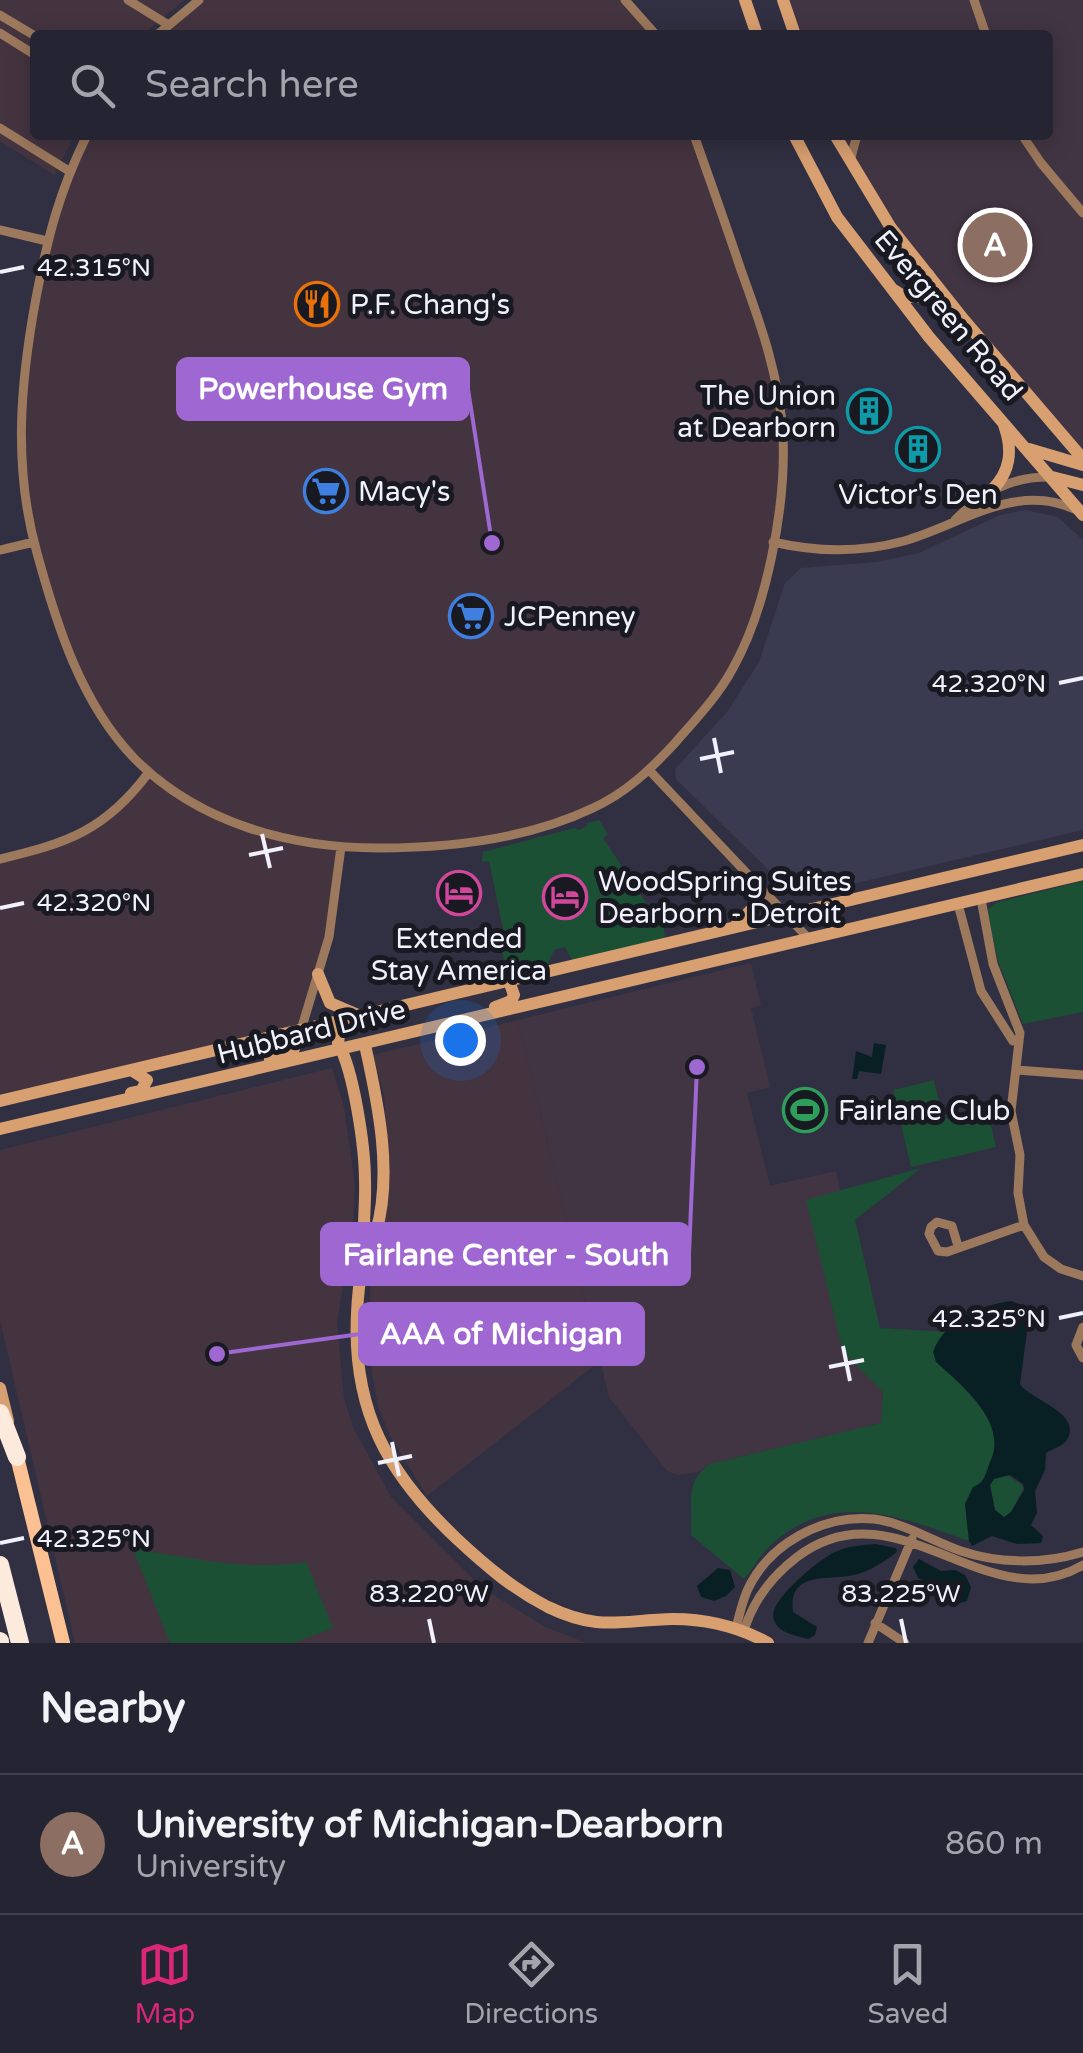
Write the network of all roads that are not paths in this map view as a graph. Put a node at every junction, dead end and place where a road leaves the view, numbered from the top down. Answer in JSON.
{"nodes":[{"id":1,"x":128,"y":0,"type":"edge"},
{"id":2,"x":199,"y":0,"type":"edge"},
{"id":3,"x":624,"y":0,"type":"edge"},
{"id":4,"x":745,"y":0,"type":"edge"},
{"id":5,"x":782,"y":0,"type":"edge"},
{"id":6,"x":974,"y":0,"type":"edge"},
{"id":7,"x":0,"y":15,"type":"edge"},
{"id":8,"x":168,"y":24,"type":"junction"},
{"id":9,"x":162,"y":30,"type":"edge"},
{"id":10,"x":651,"y":30,"type":"edge"},
{"id":11,"x":755,"y":30,"type":"edge"},
{"id":12,"x":793,"y":30,"type":"edge"},
{"id":13,"x":984,"y":30,"type":"edge"},
{"id":14,"x":30,"y":33,"type":"edge"},
{"id":15,"x":0,"y":34,"type":"edge"},
{"id":16,"x":30,"y":51,"type":"edge"},
{"id":17,"x":0,"y":128,"type":"edge"},
{"id":18,"x":86,"y":140,"type":"edge"},
{"id":19,"x":696,"y":140,"type":"edge"},
{"id":20,"x":797,"y":140,"type":"edge"},
{"id":21,"x":838,"y":140,"type":"edge"},
{"id":22,"x":856,"y":140,"type":"edge"},
{"id":23,"x":1025,"y":140,"type":"edge"},
{"id":24,"x":850,"y":160,"type":"junction"},
{"id":25,"x":70,"y":171,"type":"junction"},
{"id":26,"x":1083,"y":213,"type":"edge"},
{"id":27,"x":0,"y":230,"type":"edge"},
{"id":28,"x":47,"y":241,"type":"junction"},
{"id":29,"x":928,"y":274,"type":"junction"},
{"id":30,"x":892,"y":289,"type":"junction"},
{"id":31,"x":1002,"y":418,"type":"junction"},
{"id":32,"x":1026,"y":448,"type":"junction"},
{"id":33,"x":1081,"y":455,"type":"edge"},
{"id":34,"x":1051,"y":477,"type":"junction"},
{"id":35,"x":1083,"y":485,"type":"edge"},
{"id":36,"x":992,"y":490,"type":"junction"},
{"id":37,"x":1082,"y":514,"type":"edge"},
{"id":38,"x":949,"y":526,"type":"junction"},
{"id":39,"x":34,"y":542,"type":"junction"},
{"id":40,"x":773,"y":542,"type":"junction"},
{"id":41,"x":0,"y":550,"type":"edge"},
{"id":42,"x":649,"y":770,"type":"junction"},
{"id":43,"x":149,"y":772,"type":"junction"},
{"id":44,"x":1083,"y":845,"type":"edge"},
{"id":45,"x":341,"y":847,"type":"junction"},
{"id":46,"x":0,"y":859,"type":"edge"},
{"id":47,"x":962,"y":874,"type":"junction"},
{"id":48,"x":1083,"y":874,"type":"edge"},
{"id":49,"x":756,"y":880,"type":"junction"},
{"id":50,"x":981,"y":899,"type":"junction"},
{"id":51,"x":958,"y":904,"type":"junction"},
{"id":52,"x":786,"y":915,"type":"junction"},
{"id":53,"x":730,"y":928,"type":"junction"},
{"id":54,"x":809,"y":939,"type":"junction"},
{"id":55,"x":679,"y":941,"type":"junction"},
{"id":56,"x":614,"y":955,"type":"junction"},
{"id":57,"x":318,"y":974,"type":"junction"},
{"id":58,"x":509,"y":981,"type":"junction"},
{"id":59,"x":616,"y":984,"type":"junction"},
{"id":60,"x":1000,"y":984,"type":"junction"},
{"id":61,"x":981,"y":991,"type":"junction"},
{"id":62,"x":570,"y":996,"type":"junction"},
{"id":63,"x":440,"y":997,"type":"junction"},
{"id":64,"x":1005,"y":997,"type":"junction"},
{"id":65,"x":988,"y":1005,"type":"junction"},
{"id":66,"x":361,"y":1016,"type":"junction"},
{"id":67,"x":428,"y":1029,"type":"junction"},
{"id":68,"x":300,"y":1030,"type":"junction"},
{"id":69,"x":1017,"y":1042,"type":"junction"},
{"id":70,"x":364,"y":1045,"type":"junction"},
{"id":71,"x":342,"y":1050,"type":"junction"},
{"id":72,"x":131,"y":1070,"type":"junction"},
{"id":73,"x":1017,"y":1070,"type":"junction"},
{"id":74,"x":1083,"y":1076,"type":"edge"},
{"id":75,"x":87,"y":1080,"type":"junction"},
{"id":76,"x":199,"y":1084,"type":"junction"},
{"id":77,"x":374,"y":1088,"type":"junction"},
{"id":78,"x":352,"y":1094,"type":"junction"},
{"id":79,"x":0,"y":1102,"type":"edge"},
{"id":80,"x":72,"y":1113,"type":"junction"},
{"id":81,"x":56,"y":1116,"type":"junction"},
{"id":82,"x":0,"y":1129,"type":"edge"},
{"id":83,"x":362,"y":1140,"type":"junction"},
{"id":84,"x":382,"y":1154,"type":"junction"},
{"id":85,"x":366,"y":1180,"type":"junction"},
{"id":86,"x":381,"y":1181,"type":"junction"},
{"id":87,"x":1024,"y":1226,"type":"junction"},
{"id":88,"x":958,"y":1246,"type":"dead end"},
{"id":89,"x":366,"y":1253,"type":"junction"},
{"id":90,"x":1083,"y":1276,"type":"edge"},
{"id":91,"x":1083,"y":1327,"type":"edge"},
{"id":92,"x":1083,"y":1358,"type":"edge"},
{"id":93,"x":0,"y":1388,"type":"edge"},
{"id":94,"x":0,"y":1413,"type":"edge"},
{"id":95,"x":18,"y":1457,"type":"junction"},
{"id":96,"x":798,"y":1537,"type":"junction"},
{"id":97,"x":912,"y":1537,"type":"junction"},
{"id":98,"x":806,"y":1550,"type":"junction"},
{"id":99,"x":1083,"y":1552,"type":"edge"},
{"id":100,"x":0,"y":1565,"type":"edge"},
{"id":101,"x":1083,"y":1565,"type":"edge"},
{"id":102,"x":876,"y":1623,"type":"junction"},
{"id":103,"x":740,"y":1630,"type":"junction"},
{"id":104,"x":20,"y":1643,"type":"edge"},
{"id":105,"x":62,"y":1643,"type":"edge"},
{"id":106,"x":768,"y":1643,"type":"edge"},
{"id":107,"x":868,"y":1643,"type":"edge"},
{"id":108,"x":905,"y":1643,"type":"edge"}],
"edges":[{"from":1,"to":8,"type":"street"},
{"from":2,"to":8,"type":"street"},
{"from":3,"to":10,"type":"street"},
{"from":4,"to":11,"type":"street"},
{"from":5,"to":12,"type":"street"},
{"from":6,"to":13,"type":"street"},
{"from":7,"to":14,"type":"street"},
{"from":8,"to":9,"type":"street"},
{"from":15,"to":16,"type":"street"},
{"from":17,"to":25,"type":"street"},
{"from":18,"to":25,"type":"street"},
{"from":19,"to":40,"type":"street"},
{"from":20,"to":30,"type":"street","name":"Evergreen Road"},
{"from":21,"to":24,"type":"street","name":"Evergreen Road"},
{"from":22,"to":24,"type":"street"},
{"from":23,"to":26,"type":"street"},
{"from":24,"to":29,"type":"street","name":"Evergreen Road"},
{"from":25,"to":28,"type":"street"},
{"from":27,"to":28,"type":"street"},
{"from":28,"to":39,"type":"street"},
{"from":29,"to":30,"type":"street"},
{"from":29,"to":33,"type":"street","name":"Evergreen Road"},
{"from":30,"to":31,"type":"street","name":"Evergreen Road"},
{"from":31,"to":32,"type":"street","name":"Evergreen Road"},
{"from":31,"to":36,"type":"street"},
{"from":32,"to":33,"type":"street"},
{"from":32,"to":34,"type":"street","name":"Evergreen Road"},
{"from":34,"to":35,"type":"street"},
{"from":34,"to":36,"type":"street"},
{"from":34,"to":37,"type":"street","name":"Evergreen Road"},
{"from":36,"to":38,"type":"street"},
{"from":37,"to":38,"type":"street"},
{"from":38,"to":40,"type":"street"},
{"from":39,"to":41,"type":"street"},
{"from":39,"to":43,"type":"street"},
{"from":40,"to":42,"type":"street"},
{"from":42,"to":45,"type":"street"},
{"from":42,"to":49,"type":"street"},
{"from":43,"to":45,"type":"street"},
{"from":43,"to":46,"type":"street"},
{"from":44,"to":47,"type":"street","name":"Hubbard Drive"},
{"from":45,"to":57,"type":"street"},
{"from":47,"to":51,"type":"street"},
{"from":47,"to":52,"type":"street","name":"Hubbard Drive"},
{"from":48,"to":50,"type":"street","name":"Hubbard Drive"},
{"from":49,"to":52,"type":"street"},
{"from":49,"to":53,"type":"street"},
{"from":50,"to":51,"type":"street","name":"Hubbard Drive"},
{"from":50,"to":60,"type":"street"},
{"from":51,"to":54,"type":"street","name":"Hubbard Drive"},
{"from":51,"to":61,"type":"street"},
{"from":52,"to":53,"type":"street","name":"Hubbard Drive"},
{"from":52,"to":54,"type":"street"},
{"from":53,"to":55,"type":"street","name":"Hubbard Drive"},
{"from":54,"to":59,"type":"street","name":"Hubbard Drive"},
{"from":55,"to":56,"type":"street","name":"Hubbard Drive"},
{"from":55,"to":59,"type":"street"},
{"from":56,"to":58,"type":"street","name":"Hubbard Drive"},
{"from":56,"to":62,"type":"street"},
{"from":57,"to":66,"type":"street"},
{"from":57,"to":68,"type":"street"},
{"from":58,"to":63,"type":"street","name":"Hubbard Drive"},
{"from":58,"to":67,"type":"street"},
{"from":59,"to":62,"type":"street","name":"Hubbard Drive"},
{"from":60,"to":61,"type":"street"},
{"from":60,"to":64,"type":"street"},
{"from":61,"to":65,"type":"street"},
{"from":62,"to":67,"type":"street","name":"Hubbard Drive"},
{"from":63,"to":66,"type":"street","name":"Hubbard Drive"},
{"from":63,"to":71,"type":"street"},
{"from":64,"to":65,"type":"street"},
{"from":64,"to":69,"type":"street"},
{"from":65,"to":69,"type":"street"},
{"from":66,"to":68,"type":"street","name":"Hubbard Drive"},
{"from":67,"to":70,"type":"street","name":"Hubbard Drive"},
{"from":68,"to":72,"type":"street","name":"Hubbard Drive"},
{"from":68,"to":76,"type":"street"},
{"from":69,"to":73,"type":"street"},
{"from":70,"to":71,"type":"street","name":"Hubbard Drive"},
{"from":70,"to":77,"type":"street"},
{"from":71,"to":76,"type":"street","name":"Hubbard Drive"},
{"from":71,"to":78,"type":"street"},
{"from":72,"to":75,"type":"street","name":"Hubbard Drive"},
{"from":72,"to":80,"type":"street"},
{"from":73,"to":74,"type":"street"},
{"from":73,"to":87,"type":"street"},
{"from":75,"to":79,"type":"street","name":"Hubbard Drive"},
{"from":75,"to":81,"type":"street"},
{"from":76,"to":80,"type":"street","name":"Hubbard Drive"},
{"from":77,"to":78,"type":"street"},
{"from":77,"to":84,"type":"street"},
{"from":78,"to":83,"type":"street"},
{"from":80,"to":81,"type":"street","name":"Hubbard Drive"},
{"from":81,"to":82,"type":"street","name":"Hubbard Drive"},
{"from":83,"to":84,"type":"street"},
{"from":83,"to":85,"type":"street"},
{"from":84,"to":86,"type":"street"},
{"from":85,"to":86,"type":"street"},
{"from":85,"to":89,"type":"street"},
{"from":86,"to":89,"type":"street"},
{"from":87,"to":88,"type":"street"},
{"from":87,"to":90,"type":"street"},
{"from":89,"to":103,"type":"street"},
{"from":91,"to":92,"type":"street"},
{"from":93,"to":95,"type":"street"},
{"from":94,"to":95,"type":"highway"},
{"from":95,"to":105,"type":"main road"},
{"from":96,"to":97,"type":"street"},
{"from":96,"to":98,"type":"street"},
{"from":96,"to":103,"type":"street"},
{"from":97,"to":98,"type":"street"},
{"from":97,"to":99,"type":"street"},
{"from":97,"to":101,"type":"street"},
{"from":97,"to":102,"type":"street"},
{"from":98,"to":103,"type":"street"},
{"from":100,"to":104,"type":"highway"},
{"from":102,"to":107,"type":"street"},
{"from":102,"to":108,"type":"street"},
{"from":103,"to":106,"type":"street"}]}
